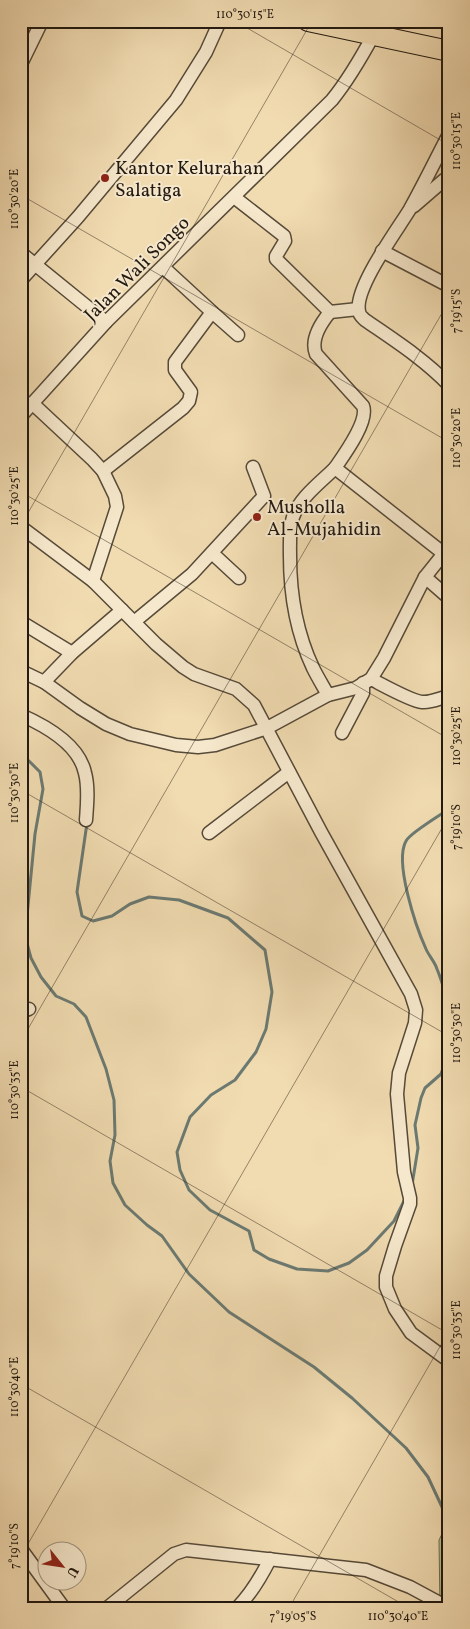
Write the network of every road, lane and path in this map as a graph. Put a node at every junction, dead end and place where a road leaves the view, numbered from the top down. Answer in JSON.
{"nodes":[{"id":1,"x":42,"y":21,"type":"edge"},
{"id":2,"x":220,"y":21,"type":"edge"},
{"id":3,"x":308,"y":21,"type":"edge"},
{"id":4,"x":374,"y":34,"type":"junction"},
{"id":5,"x":449,"y":51,"type":"edge"},
{"id":6,"x":21,"y":64,"type":"edge"},
{"id":7,"x":449,"y":134,"type":"edge"},
{"id":8,"x":449,"y":178,"type":"edge"},
{"id":9,"x":234,"y":197,"type":"junction"},
{"id":10,"x":409,"y":210,"type":"junction"},
{"id":11,"x":382,"y":251,"type":"junction"},
{"id":12,"x":21,"y":253,"type":"edge"},
{"id":13,"x":34,"y":264,"type":"junction"},
{"id":14,"x":163,"y":267,"type":"junction"},
{"id":15,"x":21,"y":280,"type":"edge"},
{"id":16,"x":449,"y":286,"type":"edge"},
{"id":17,"x":358,"y":309,"type":"junction"},
{"id":18,"x":212,"y":312,"type":"junction"},
{"id":19,"x":330,"y":312,"type":"junction"},
{"id":20,"x":106,"y":322,"type":"junction"},
{"id":21,"x":238,"y":335,"type":"dead end"},
{"id":22,"x":449,"y":385,"type":"edge"},
{"id":23,"x":32,"y":403,"type":"junction"},
{"id":24,"x":21,"y":416,"type":"edge"},
{"id":25,"x":253,"y":467,"type":"dead end"},
{"id":26,"x":335,"y":468,"type":"junction"},
{"id":27,"x":103,"y":471,"type":"junction"},
{"id":28,"x":21,"y":527,"type":"edge"},
{"id":29,"x":446,"y":550,"type":"edge"},
{"id":30,"x":212,"y":553,"type":"junction"},
{"id":31,"x":425,"y":577,"type":"junction"},
{"id":32,"x":239,"y":578,"type":"dead end"},
{"id":33,"x":93,"y":582,"type":"junction"},
{"id":34,"x":449,"y":598,"type":"edge"},
{"id":35,"x":122,"y":610,"type":"junction"},
{"id":36,"x":21,"y":622,"type":"edge"},
{"id":37,"x":134,"y":622,"type":"junction"},
{"id":38,"x":72,"y":653,"type":"junction"},
{"id":39,"x":21,"y":671,"type":"edge"},
{"id":40,"x":367,"y":681,"type":"junction"},
{"id":41,"x":44,"y":682,"type":"junction"},
{"id":42,"x":328,"y":695,"type":"junction"},
{"id":43,"x":449,"y":696,"type":"edge"},
{"id":44,"x":21,"y":715,"type":"edge"},
{"id":45,"x":267,"y":728,"type":"junction"},
{"id":46,"x":342,"y":733,"type":"dead end"},
{"id":47,"x":289,"y":772,"type":"junction"},
{"id":48,"x":86,"y":820,"type":"dead end"},
{"id":49,"x":209,"y":833,"type":"dead end"},
{"id":50,"x":449,"y":1361,"type":"edge"},
{"id":51,"x":21,"y":1549,"type":"edge"},
{"id":52,"x":270,"y":1559,"type":"junction"},
{"id":53,"x":64,"y":1608,"type":"edge"},
{"id":54,"x":107,"y":1608,"type":"edge"},
{"id":55,"x":237,"y":1608,"type":"edge"},
{"id":56,"x":449,"y":1608,"type":"edge"}],
"edges":[{"from":1,"to":6,"type":"street"},
{"from":2,"to":13,"type":"street"},
{"from":3,"to":4,"type":"main road"},
{"from":4,"to":5,"type":"main road"},
{"from":4,"to":9,"type":"street","name":"Jalan Wali Songo"},
{"from":7,"to":10,"type":"street"},
{"from":8,"to":10,"type":"street"},
{"from":9,"to":14,"type":"street","name":"Jalan Wali Songo"},
{"from":9,"to":19,"type":"street"},
{"from":10,"to":11,"type":"street"},
{"from":11,"to":16,"type":"street"},
{"from":11,"to":17,"type":"street"},
{"from":12,"to":13,"type":"street"},
{"from":13,"to":15,"type":"street"},
{"from":13,"to":20,"type":"street"},
{"from":14,"to":18,"type":"street"},
{"from":14,"to":20,"type":"street","name":"Jalan Wali Songo"},
{"from":17,"to":19,"type":"street"},
{"from":17,"to":22,"type":"street"},
{"from":18,"to":21,"type":"street"},
{"from":18,"to":27,"type":"street"},
{"from":19,"to":26,"type":"street"},
{"from":20,"to":23,"type":"street","name":"Jalan Wali Songo"},
{"from":23,"to":24,"type":"street","name":"Jalan Wali Songo"},
{"from":23,"to":27,"type":"street"},
{"from":25,"to":30,"type":"street"},
{"from":26,"to":29,"type":"street"},
{"from":26,"to":42,"type":"street"},
{"from":27,"to":33,"type":"street"},
{"from":28,"to":33,"type":"street"},
{"from":29,"to":31,"type":"street"},
{"from":30,"to":32,"type":"street"},
{"from":30,"to":37,"type":"street"},
{"from":31,"to":34,"type":"street"},
{"from":31,"to":40,"type":"street"},
{"from":33,"to":35,"type":"street"},
{"from":35,"to":37,"type":"street"},
{"from":35,"to":38,"type":"street"},
{"from":36,"to":38,"type":"street"},
{"from":37,"to":45,"type":"street"},
{"from":38,"to":41,"type":"street"},
{"from":39,"to":41,"type":"street"},
{"from":40,"to":42,"type":"street"},
{"from":40,"to":43,"type":"street"},
{"from":40,"to":46,"type":"street"},
{"from":41,"to":45,"type":"street"},
{"from":42,"to":45,"type":"street"},
{"from":44,"to":48,"type":"street"},
{"from":45,"to":47,"type":"street"},
{"from":47,"to":49,"type":"street"},
{"from":47,"to":50,"type":"street"},
{"from":51,"to":53,"type":"street"},
{"from":52,"to":54,"type":"street"},
{"from":52,"to":55,"type":"street"},
{"from":52,"to":56,"type":"street"}]}
